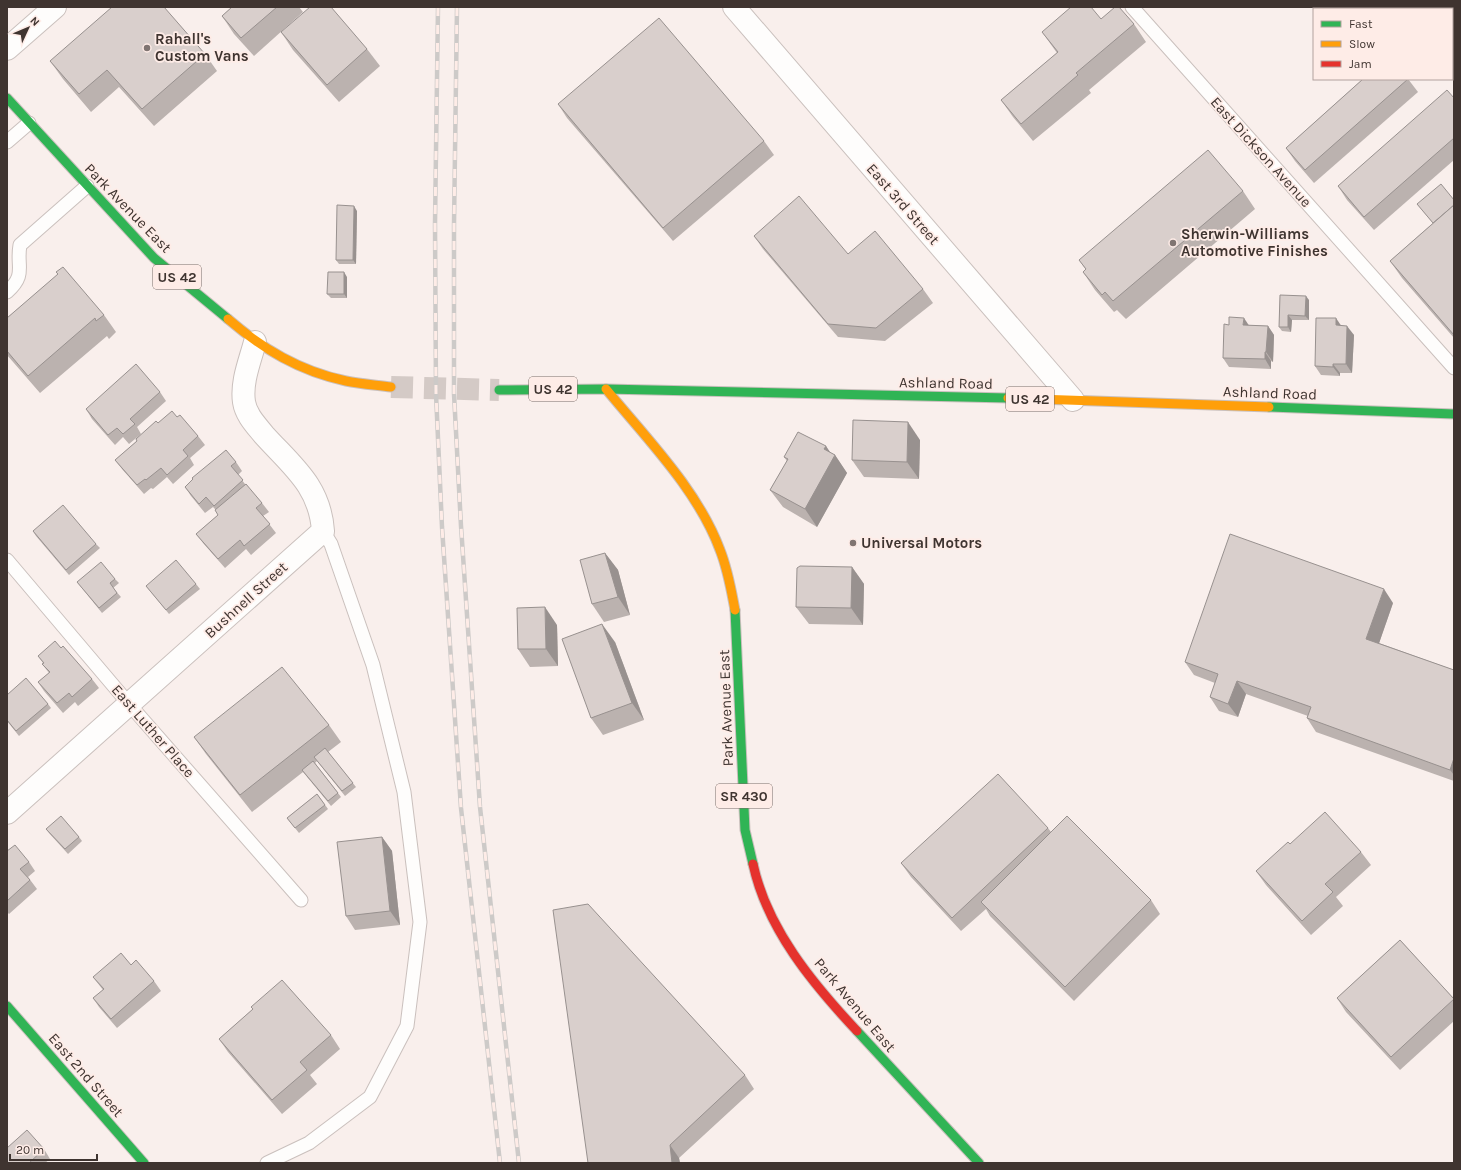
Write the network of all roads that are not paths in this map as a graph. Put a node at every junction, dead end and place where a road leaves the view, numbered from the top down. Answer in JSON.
{"nodes":[{"id":1,"x":55,"y":7,"type":"edge"},
{"id":2,"x":734,"y":7,"type":"edge"},
{"id":3,"x":1132,"y":7,"type":"edge"},
{"id":4,"x":7,"y":49,"type":"edge"},
{"id":5,"x":7,"y":98,"type":"edge"},
{"id":6,"x":29,"y":122,"type":"junction"},
{"id":7,"x":7,"y":142,"type":"edge"},
{"id":8,"x":87,"y":186,"type":"junction"},
{"id":9,"x":7,"y":292,"type":"edge"},
{"id":10,"x":255,"y":342,"type":"junction"},
{"id":11,"x":1454,"y":368,"type":"edge"},
{"id":12,"x":391,"y":387,"type":"tunnel mouth"},
{"id":13,"x":606,"y":388,"type":"junction"},
{"id":14,"x":499,"y":390,"type":"tunnel mouth"},
{"id":15,"x":1073,"y":400,"type":"junction"},
{"id":16,"x":1454,"y":414,"type":"edge"},
{"id":17,"x":323,"y":531,"type":"junction"},
{"id":18,"x":7,"y":560,"type":"edge"},
{"id":19,"x":129,"y":704,"type":"junction"},
{"id":20,"x":7,"y":813,"type":"edge"},
{"id":21,"x":301,"y":900,"type":"dead end"},
{"id":22,"x":7,"y":1006,"type":"edge"},
{"id":23,"x":144,"y":1163,"type":"edge"},
{"id":24,"x":267,"y":1163,"type":"edge"},
{"id":25,"x":978,"y":1163,"type":"edge"}],
"edges":[{"from":1,"to":4,"type":"street"},
{"from":2,"to":15,"type":"street","name":"East 3rd Street"},
{"from":3,"to":11,"type":"lane","name":"East Dickson Avenue"},
{"from":5,"to":6,"type":"main road","name":"Park Avenue East","number":"US 42"},
{"from":6,"to":7,"type":"lane"},
{"from":6,"to":8,"type":"main road","name":"Park Avenue East","number":"US 42"},
{"from":8,"to":9,"type":"lane"},
{"from":8,"to":10,"type":"main road","name":"Park Avenue East","number":"US 42"},
{"from":10,"to":12,"type":"main road","name":"Park Avenue East","number":"US 42"},
{"from":10,"to":17,"type":"street"},
{"from":13,"to":14,"type":"main road","number":"US 42"},
{"from":13,"to":15,"type":"main road","name":"Ashland Road","number":"US 42"},
{"from":13,"to":25,"type":"main road","name":"Park Avenue East","number":"SR 430"},
{"from":15,"to":16,"type":"main road","name":"Ashland Road","number":"US 42"},
{"from":17,"to":19,"type":"street","name":"Bushnell Street"},
{"from":17,"to":24,"type":"lane"},
{"from":18,"to":19,"type":"lane","name":"East Luther Place"},
{"from":19,"to":20,"type":"street","name":"Bushnell Street"},
{"from":19,"to":21,"type":"lane","name":"East Luther Place"},
{"from":22,"to":23,"type":"main road","name":"East 2nd Street"}]}
